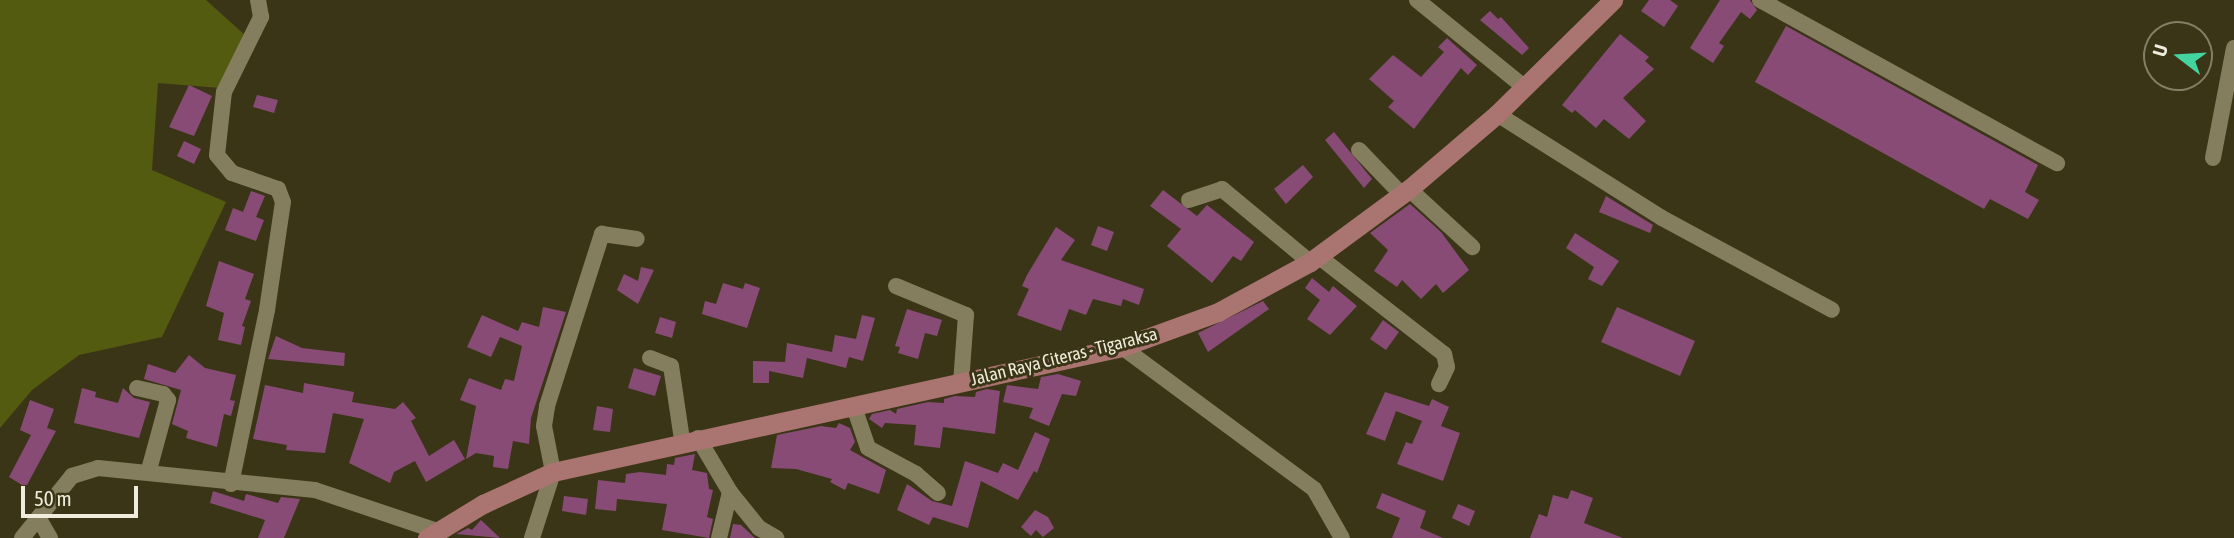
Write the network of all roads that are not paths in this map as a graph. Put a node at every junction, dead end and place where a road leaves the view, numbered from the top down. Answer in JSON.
{"nodes":[{"id":1,"x":258,"y":0,"type":"edge"},
{"id":2,"x":1417,"y":0,"type":"edge"},
{"id":3,"x":1613,"y":0,"type":"edge"},
{"id":4,"x":1760,"y":0,"type":"edge"},
{"id":5,"x":2234,"y":48,"type":"edge"},
{"id":6,"x":1524,"y":86,"type":"junction"},
{"id":7,"x":1497,"y":114,"type":"junction"},
{"id":8,"x":1359,"y":150,"type":"dead end"},
{"id":9,"x":2213,"y":158,"type":"dead end"},
{"id":10,"x":2057,"y":163,"type":"dead end"},
{"id":11,"x":1405,"y":192,"type":"junction"},
{"id":12,"x":1189,"y":200,"type":"dead end"},
{"id":13,"x":637,"y":239,"type":"dead end"},
{"id":14,"x":1472,"y":247,"type":"dead end"},
{"id":15,"x":1314,"y":259,"type":"junction"},
{"id":16,"x":896,"y":286,"type":"dead end"},
{"id":17,"x":1832,"y":310,"type":"dead end"},
{"id":18,"x":1122,"y":346,"type":"junction"},
{"id":19,"x":650,"y":358,"type":"dead end"},
{"id":20,"x":961,"y":383,"type":"junction"},
{"id":21,"x":1439,"y":384,"type":"dead end"},
{"id":22,"x":137,"y":388,"type":"dead end"},
{"id":23,"x":854,"y":407,"type":"junction"},
{"id":24,"x":690,"y":439,"type":"junction"},
{"id":25,"x":149,"y":470,"type":"junction"},
{"id":26,"x":553,"y":471,"type":"junction"},
{"id":27,"x":231,"y":484,"type":"junction"},
{"id":28,"x":730,"y":492,"type":"junction"},
{"id":29,"x":938,"y":493,"type":"dead end"},
{"id":30,"x":39,"y":520,"type":"junction"},
{"id":31,"x":431,"y":534,"type":"edge"},
{"id":32,"x":22,"y":538,"type":"edge"},
{"id":33,"x":50,"y":538,"type":"edge"},
{"id":34,"x":532,"y":538,"type":"edge"},
{"id":35,"x":719,"y":538,"type":"edge"},
{"id":36,"x":776,"y":538,"type":"edge"},
{"id":37,"x":1342,"y":538,"type":"edge"}],
"edges":[{"from":1,"to":27,"type":"street"},
{"from":2,"to":6,"type":"street"},
{"from":3,"to":6,"type":"main road","name":"Jalan Raya Citeras - Tigaraksa"},
{"from":4,"to":10,"type":"street"},
{"from":5,"to":9,"type":"street"},
{"from":6,"to":7,"type":"main road","name":"Jalan Raya Citeras - Tigaraksa"},
{"from":7,"to":11,"type":"main road","name":"Jalan Raya Citeras - Tigaraksa"},
{"from":7,"to":17,"type":"street"},
{"from":8,"to":11,"type":"street"},
{"from":11,"to":14,"type":"street"},
{"from":11,"to":15,"type":"main road","name":"Jalan Raya Citeras - Tigaraksa"},
{"from":12,"to":15,"type":"street"},
{"from":13,"to":26,"type":"street"},
{"from":15,"to":18,"type":"main road","name":"Jalan Raya Citeras - Tigaraksa"},
{"from":15,"to":21,"type":"street"},
{"from":16,"to":20,"type":"street"},
{"from":18,"to":20,"type":"main road","name":"Jalan Raya Citeras - Tigaraksa"},
{"from":18,"to":37,"type":"street"},
{"from":19,"to":24,"type":"street"},
{"from":20,"to":23,"type":"main road","name":"Jalan Raya Citeras - Tigaraksa"},
{"from":22,"to":25,"type":"street"},
{"from":23,"to":24,"type":"main road","name":"Jalan Raya Citeras - Tigaraksa"},
{"from":23,"to":29,"type":"street"},
{"from":24,"to":26,"type":"main road","name":"Jalan Raya Citeras - Tigaraksa"},
{"from":24,"to":28,"type":"street"},
{"from":25,"to":27,"type":"street"},
{"from":25,"to":30,"type":"street"},
{"from":26,"to":31,"type":"main road","name":"Jalan Raya Citeras - Tigaraksa"},
{"from":26,"to":34,"type":"street"},
{"from":27,"to":31,"type":"street"},
{"from":28,"to":35,"type":"street"},
{"from":28,"to":36,"type":"street"},
{"from":30,"to":32,"type":"street"},
{"from":30,"to":33,"type":"street"}]}
